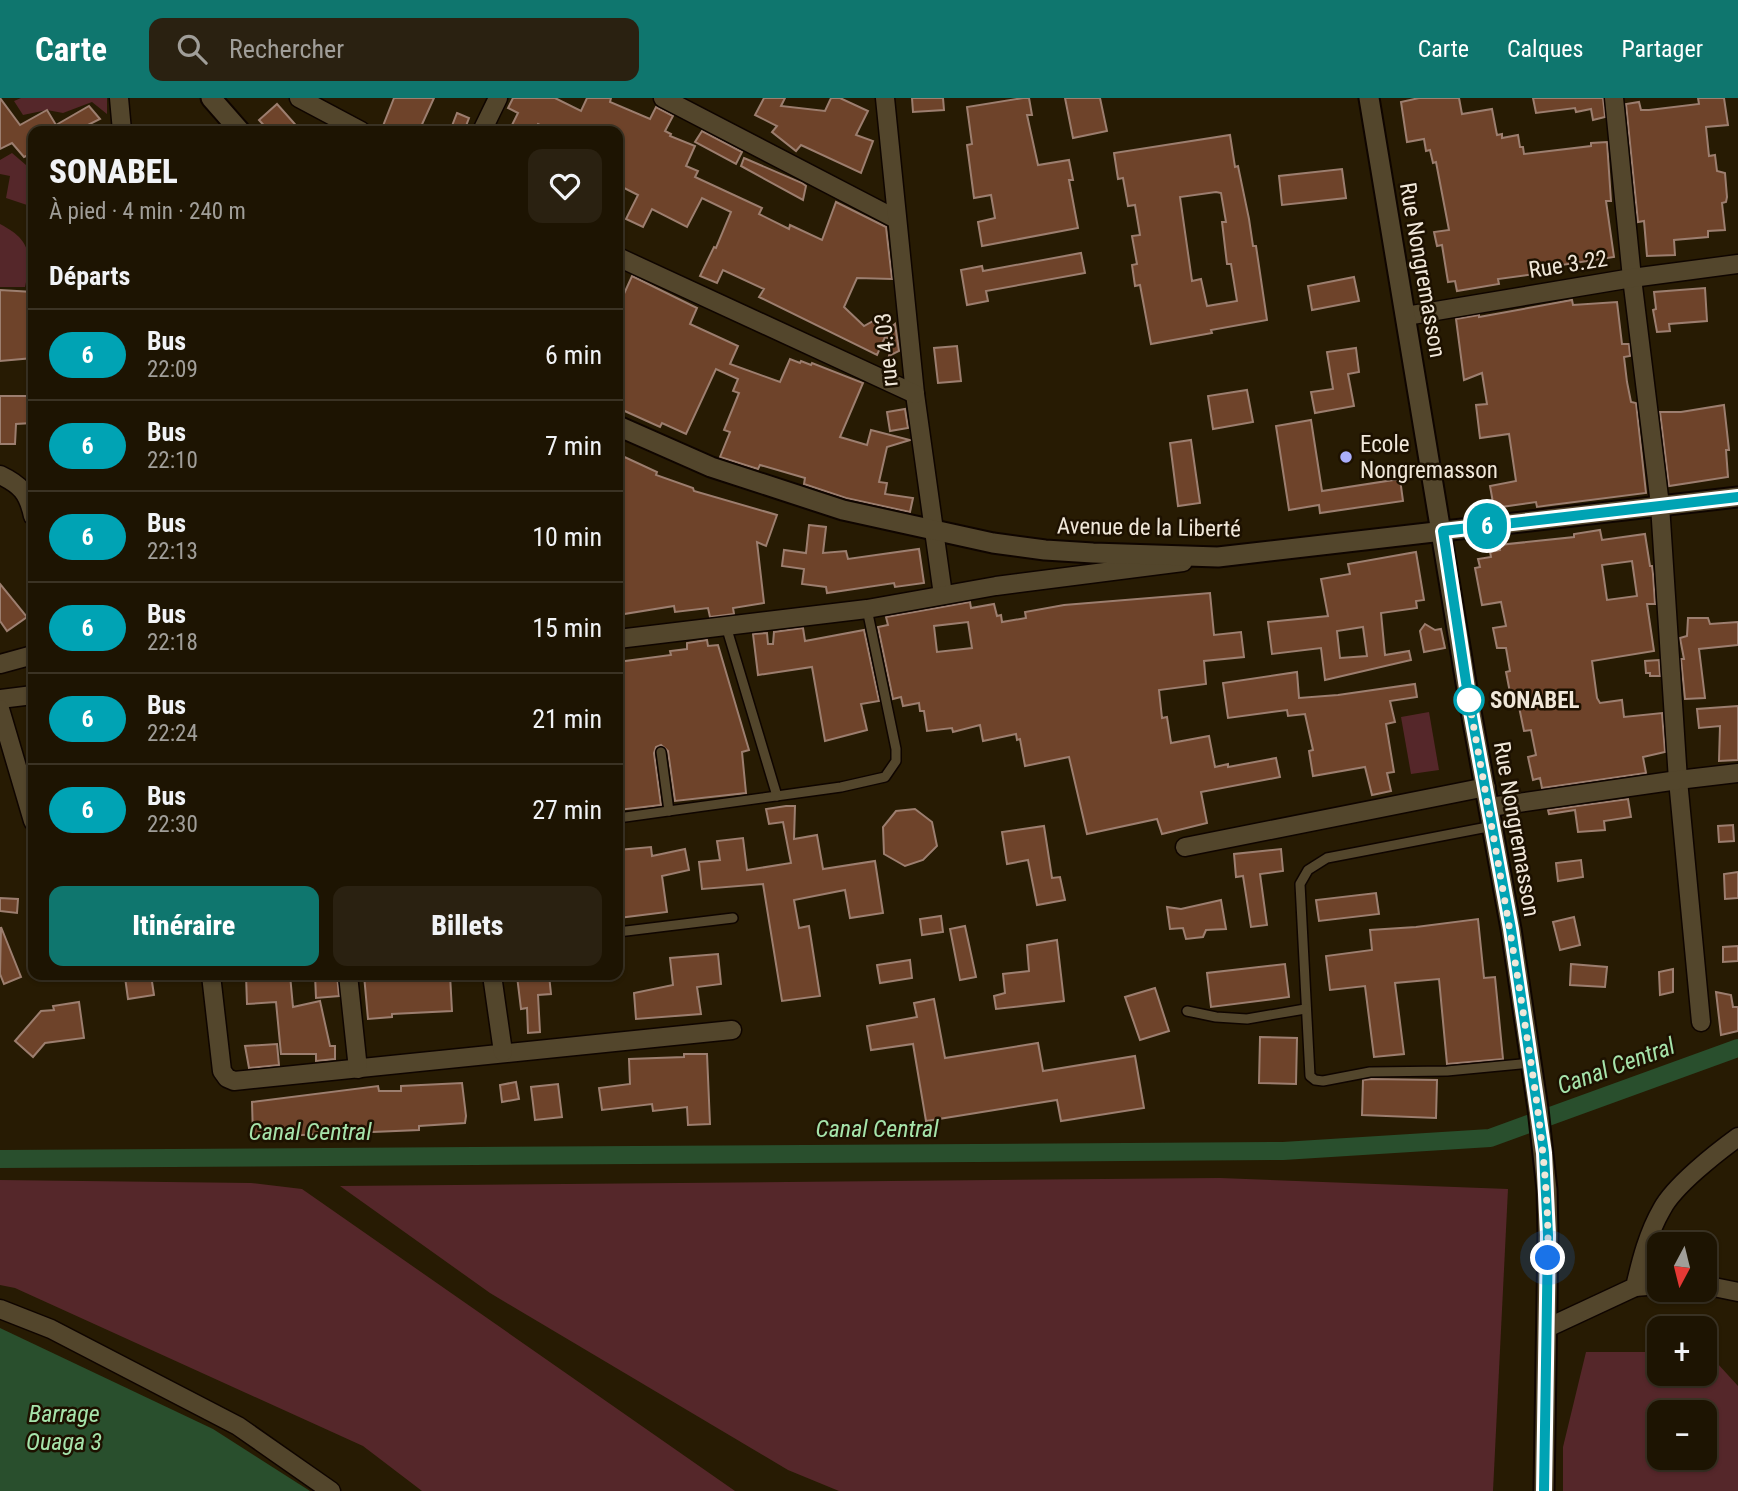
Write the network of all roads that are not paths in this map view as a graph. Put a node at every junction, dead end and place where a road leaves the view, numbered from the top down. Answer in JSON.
{"nodes":[{"id":1,"x":119,"y":98,"type":"edge"},
{"id":2,"x":211,"y":98,"type":"edge"},
{"id":3,"x":299,"y":98,"type":"edge"},
{"id":4,"x":498,"y":98,"type":"edge"},
{"id":5,"x":663,"y":98,"type":"edge"},
{"id":6,"x":886,"y":98,"type":"edge"},
{"id":7,"x":1369,"y":98,"type":"edge"},
{"id":8,"x":1614,"y":98,"type":"edge"},
{"id":9,"x":122,"y":126,"type":"edge"},
{"id":10,"x":236,"y":126,"type":"edge"},
{"id":11,"x":352,"y":126,"type":"edge"},
{"id":12,"x":484,"y":126,"type":"edge"},
{"id":13,"x":896,"y":219,"type":"junction"},
{"id":14,"x":623,"y":259,"type":"edge"},
{"id":15,"x":1738,"y":264,"type":"edge"},
{"id":16,"x":1632,"y":278,"type":"junction"},
{"id":17,"x":1406,"y":316,"type":"junction"},
{"id":18,"x":915,"y":394,"type":"junction"},
{"id":19,"x":623,"y":428,"type":"edge"},
{"id":20,"x":0,"y":475,"type":"edge"},
{"id":21,"x":1738,"y":497,"type":"edge"},
{"id":22,"x":28,"y":499,"type":"edge"},
{"id":23,"x":1660,"y":505,"type":"junction"},
{"id":24,"x":933,"y":531,"type":"junction"},
{"id":25,"x":1443,"y":531,"type":"junction"},
{"id":26,"x":1218,"y":558,"type":"junction"},
{"id":27,"x":943,"y":595,"type":"junction"},
{"id":28,"x":867,"y":609,"type":"junction"},
{"id":29,"x":726,"y":626,"type":"junction"},
{"id":30,"x":623,"y":638,"type":"edge"},
{"id":31,"x":28,"y":656,"type":"edge"},
{"id":32,"x":0,"y":664,"type":"edge"},
{"id":33,"x":0,"y":685,"type":"edge"},
{"id":34,"x":28,"y":694,"type":"edge"},
{"id":35,"x":28,"y":695,"type":"edge"},
{"id":36,"x":0,"y":699,"type":"edge"},
{"id":37,"x":0,"y":709,"type":"edge"},
{"id":38,"x":661,"y":752,"type":"dead end"},
{"id":39,"x":1738,"y":774,"type":"edge"},
{"id":40,"x":1678,"y":779,"type":"junction"},
{"id":41,"x":1486,"y":787,"type":"junction"},
{"id":42,"x":777,"y":796,"type":"junction"},
{"id":43,"x":28,"y":804,"type":"edge"},
{"id":44,"x":669,"y":811,"type":"junction"},
{"id":45,"x":1492,"y":816,"type":"junction"},
{"id":46,"x":623,"y":817,"type":"edge"},
{"id":47,"x":1185,"y":847,"type":"dead end"},
{"id":48,"x":733,"y":918,"type":"dead end"},
{"id":49,"x":623,"y":931,"type":"edge"},
{"id":50,"x":212,"y":980,"type":"edge"},
{"id":51,"x":349,"y":980,"type":"edge"},
{"id":52,"x":493,"y":980,"type":"edge"},
{"id":53,"x":1305,"y":1009,"type":"junction"},
{"id":54,"x":1187,"y":1012,"type":"dead end"},
{"id":55,"x":1701,"y":1022,"type":"dead end"},
{"id":56,"x":732,"y":1030,"type":"dead end"},
{"id":57,"x":503,"y":1052,"type":"junction"},
{"id":58,"x":1531,"y":1063,"type":"junction"},
{"id":59,"x":358,"y":1069,"type":"junction"},
{"id":60,"x":1738,"y":1137,"type":"edge"},
{"id":61,"x":1647,"y":1286,"type":"edge"},
{"id":62,"x":1635,"y":1287,"type":"junction"},
{"id":63,"x":1717,"y":1288,"type":"edge"},
{"id":64,"x":1738,"y":1292,"type":"edge"},
{"id":65,"x":0,"y":1309,"type":"edge"},
{"id":66,"x":1547,"y":1328,"type":"junction"},
{"id":67,"x":331,"y":1491,"type":"edge"},
{"id":68,"x":1544,"y":1491,"type":"edge"}],
"edges":[{"from":1,"to":9,"type":"street"},
{"from":2,"to":10,"type":"street"},
{"from":3,"to":11,"type":"street"},
{"from":4,"to":12,"type":"street"},
{"from":5,"to":13,"type":"street"},
{"from":6,"to":13,"type":"street","name":"rue 4.03"},
{"from":7,"to":17,"type":"street","name":"Rue Nongremasson"},
{"from":8,"to":16,"type":"street"},
{"from":13,"to":18,"type":"street","name":"rue 4.03"},
{"from":14,"to":18,"type":"street"},
{"from":15,"to":16,"type":"street","name":"Rue 3.22"},
{"from":16,"to":17,"type":"street","name":"Rue 3.22"},
{"from":16,"to":23,"type":"street"},
{"from":17,"to":25,"type":"street","name":"Rue Nongremasson"},
{"from":18,"to":24,"type":"street","name":"rue 4.03"},
{"from":19,"to":24,"type":"street","name":"Avenue de la Liberté"},
{"from":20,"to":22,"type":"street"},
{"from":21,"to":23,"type":"street","name":"Avenue de la Liberté"},
{"from":23,"to":25,"type":"street","name":"Avenue de la Liberté"},
{"from":23,"to":40,"type":"street"},
{"from":24,"to":26,"type":"street","name":"Avenue de la Liberté"},
{"from":24,"to":27,"type":"street","name":"rue 4.03"},
{"from":25,"to":26,"type":"street","name":"Avenue de la Liberté"},
{"from":25,"to":41,"type":"street","name":"Rue Nongremasson"},
{"from":26,"to":27,"type":"street"},
{"from":27,"to":28,"type":"street"},
{"from":28,"to":29,"type":"street"},
{"from":28,"to":42,"type":"lane"},
{"from":29,"to":30,"type":"street"},
{"from":29,"to":42,"type":"lane"},
{"from":31,"to":32,"type":"street"},
{"from":33,"to":34,"type":"street"},
{"from":35,"to":36,"type":"street"},
{"from":37,"to":43,"type":"street"},
{"from":38,"to":44,"type":"lane"},
{"from":39,"to":40,"type":"street"},
{"from":40,"to":45,"type":"street"},
{"from":40,"to":55,"type":"street"},
{"from":41,"to":45,"type":"street","name":"Rue Nongremasson"},
{"from":41,"to":47,"type":"street"},
{"from":42,"to":44,"type":"lane"},
{"from":44,"to":46,"type":"lane"},
{"from":45,"to":53,"type":"lane"},
{"from":45,"to":58,"type":"street","name":"Rue Nongremasson"},
{"from":48,"to":49,"type":"lane"},
{"from":50,"to":59,"type":"street"},
{"from":51,"to":59,"type":"street"},
{"from":52,"to":57,"type":"street"},
{"from":53,"to":54,"type":"lane"},
{"from":53,"to":58,"type":"lane"},
{"from":56,"to":57,"type":"street"},
{"from":57,"to":59,"type":"street"},
{"from":58,"to":66,"type":"street","name":"Rue Nongremasson"},
{"from":60,"to":62,"type":"street"},
{"from":61,"to":62,"type":"street"},
{"from":62,"to":66,"type":"street"},
{"from":63,"to":64,"type":"street"},
{"from":65,"to":67,"type":"street"},
{"from":66,"to":68,"type":"street","name":"Rue Nongremasson"}]}
